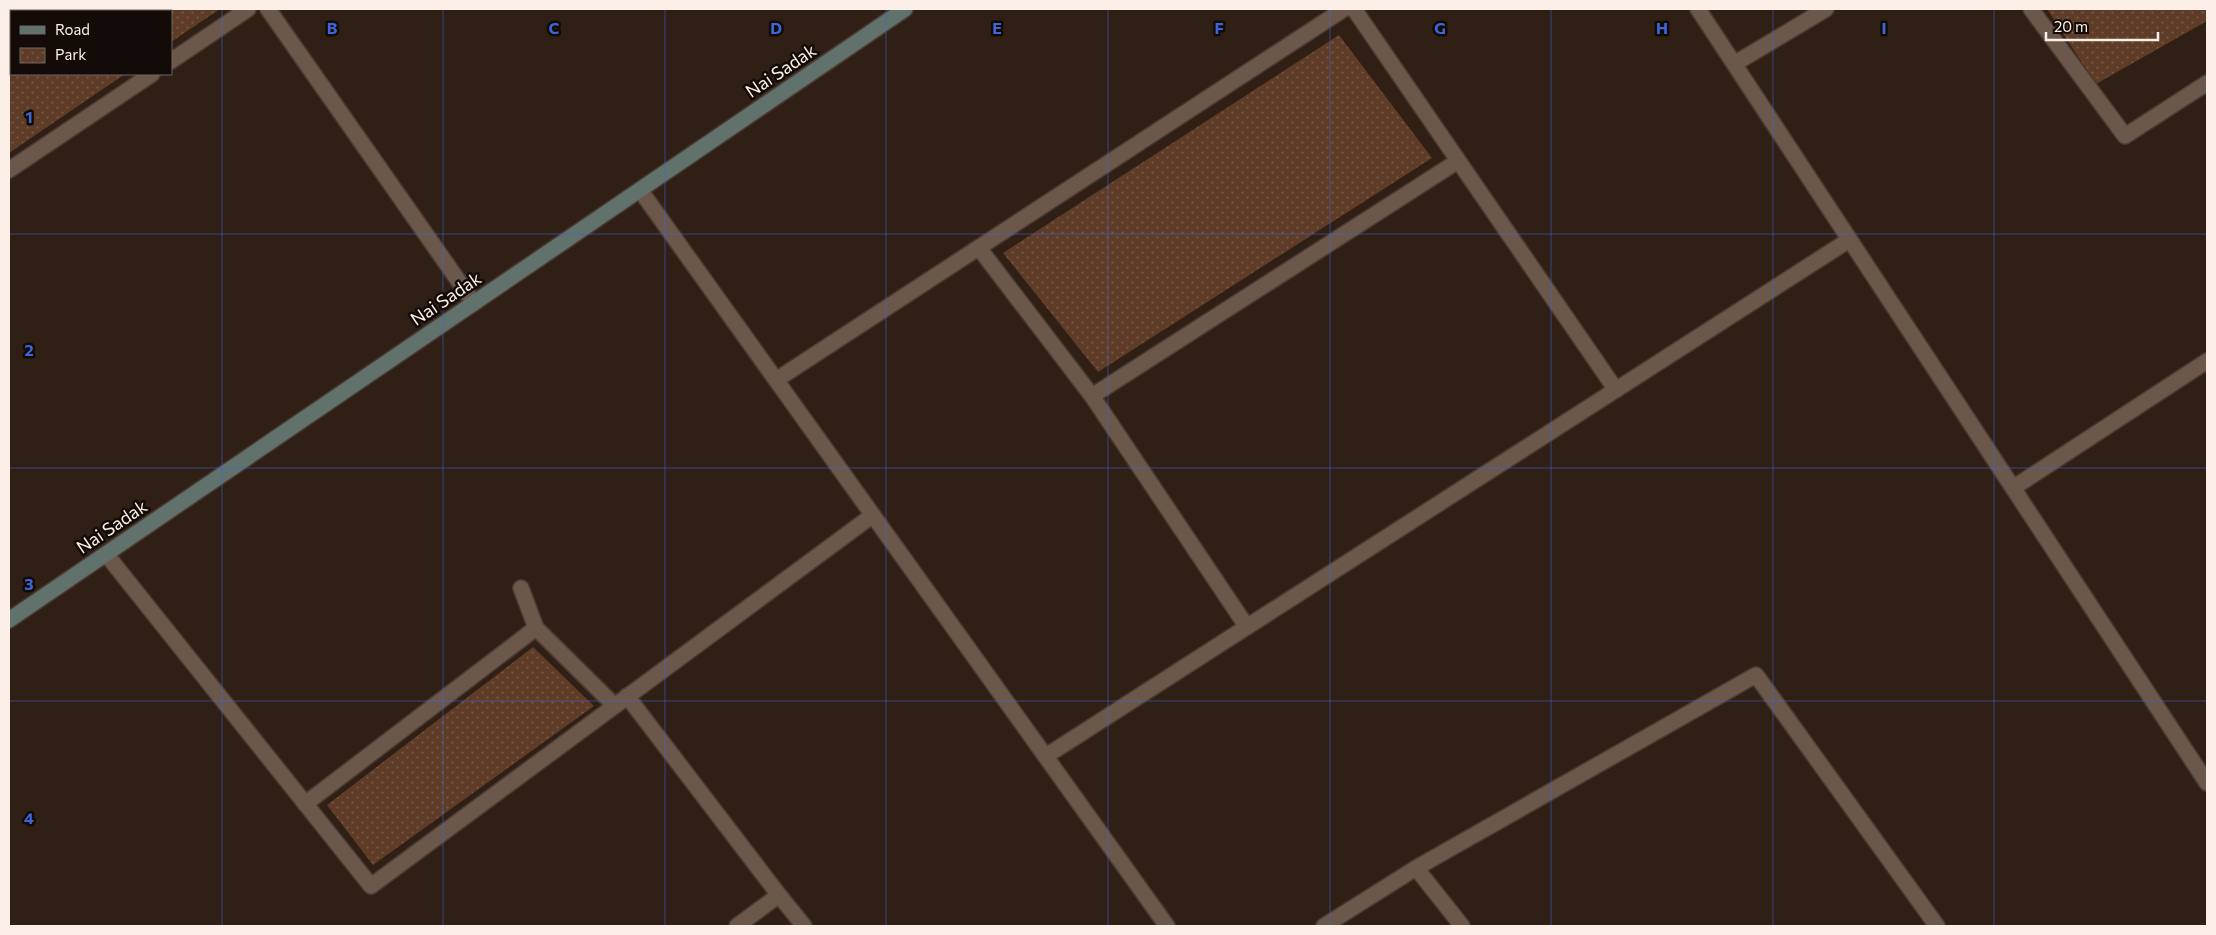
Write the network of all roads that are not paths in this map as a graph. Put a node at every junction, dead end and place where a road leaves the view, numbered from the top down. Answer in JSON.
{"nodes":[{"id":1,"x":248,"y":9,"type":"edge"},
{"id":2,"x":268,"y":9,"type":"edge"},
{"id":3,"x":905,"y":9,"type":"edge"},
{"id":4,"x":1344,"y":9,"type":"edge"},
{"id":5,"x":1354,"y":9,"type":"edge"},
{"id":6,"x":1698,"y":9,"type":"edge"},
{"id":7,"x":1826,"y":9,"type":"edge"},
{"id":8,"x":2031,"y":9,"type":"edge"},
{"id":9,"x":172,"y":60,"type":"edge"},
{"id":10,"x":1734,"y":64,"type":"junction"},
{"id":11,"x":151,"y":75,"type":"edge"},
{"id":12,"x":2207,"y":83,"type":"edge"},
{"id":13,"x":1458,"y":161,"type":"junction"},
{"id":14,"x":9,"y":170,"type":"edge"},
{"id":15,"x":640,"y":190,"type":"junction"},
{"id":16,"x":1849,"y":240,"type":"junction"},
{"id":17,"x":979,"y":248,"type":"junction"},
{"id":18,"x":474,"y":303,"type":"junction"},
{"id":19,"x":2207,"y":361,"type":"edge"},
{"id":20,"x":776,"y":380,"type":"junction"},
{"id":21,"x":1616,"y":390,"type":"junction"},
{"id":22,"x":1092,"y":396,"type":"junction"},
{"id":23,"x":2013,"y":488,"type":"junction"},
{"id":24,"x":873,"y":515,"type":"junction"},
{"id":25,"x":106,"y":554,"type":"junction"},
{"id":26,"x":520,"y":588,"type":"dead end"},
{"id":27,"x":9,"y":620,"type":"edge"},
{"id":28,"x":1247,"y":627,"type":"junction"},
{"id":29,"x":536,"y":628,"type":"junction"},
{"id":30,"x":627,"y":696,"type":"junction"},
{"id":31,"x":614,"y":706,"type":"junction"},
{"id":32,"x":1046,"y":756,"type":"junction"},
{"id":33,"x":2205,"y":773,"type":"edge"},
{"id":34,"x":305,"y":804,"type":"junction"},
{"id":35,"x":1416,"y":868,"type":"junction"},
{"id":36,"x":779,"y":895,"type":"junction"},
{"id":37,"x":737,"y":926,"type":"edge"},
{"id":38,"x":804,"y":926,"type":"edge"},
{"id":39,"x":1168,"y":926,"type":"edge"},
{"id":40,"x":1324,"y":926,"type":"edge"},
{"id":41,"x":1462,"y":926,"type":"edge"},
{"id":42,"x":1937,"y":926,"type":"edge"}],
"edges":[{"from":1,"to":9,"type":"street"},
{"from":2,"to":18,"type":"street"},
{"from":3,"to":15,"type":"street","name":"Nai Sadak"},
{"from":4,"to":17,"type":"street"},
{"from":5,"to":13,"type":"street"},
{"from":6,"to":10,"type":"street"},
{"from":7,"to":10,"type":"street"},
{"from":8,"to":12,"type":"street"},
{"from":10,"to":16,"type":"street"},
{"from":11,"to":14,"type":"street"},
{"from":13,"to":21,"type":"street"},
{"from":13,"to":22,"type":"street"},
{"from":15,"to":18,"type":"street","name":"Nai Sadak"},
{"from":15,"to":20,"type":"street"},
{"from":16,"to":21,"type":"street"},
{"from":16,"to":23,"type":"street"},
{"from":17,"to":20,"type":"street"},
{"from":17,"to":22,"type":"street"},
{"from":18,"to":25,"type":"street","name":"Nai Sadak"},
{"from":19,"to":23,"type":"street"},
{"from":20,"to":24,"type":"street"},
{"from":21,"to":28,"type":"street"},
{"from":22,"to":28,"type":"street"},
{"from":23,"to":33,"type":"street"},
{"from":24,"to":30,"type":"street"},
{"from":24,"to":32,"type":"street"},
{"from":25,"to":27,"type":"street","name":"Nai Sadak"},
{"from":25,"to":34,"type":"street"},
{"from":26,"to":29,"type":"street"},
{"from":28,"to":32,"type":"street"},
{"from":29,"to":31,"type":"street"},
{"from":29,"to":34,"type":"street"},
{"from":30,"to":31,"type":"street"},
{"from":30,"to":36,"type":"street"},
{"from":31,"to":34,"type":"street"},
{"from":32,"to":39,"type":"street"},
{"from":35,"to":40,"type":"street"},
{"from":35,"to":41,"type":"street"},
{"from":35,"to":42,"type":"street"},
{"from":36,"to":37,"type":"street"},
{"from":36,"to":38,"type":"street"}]}
